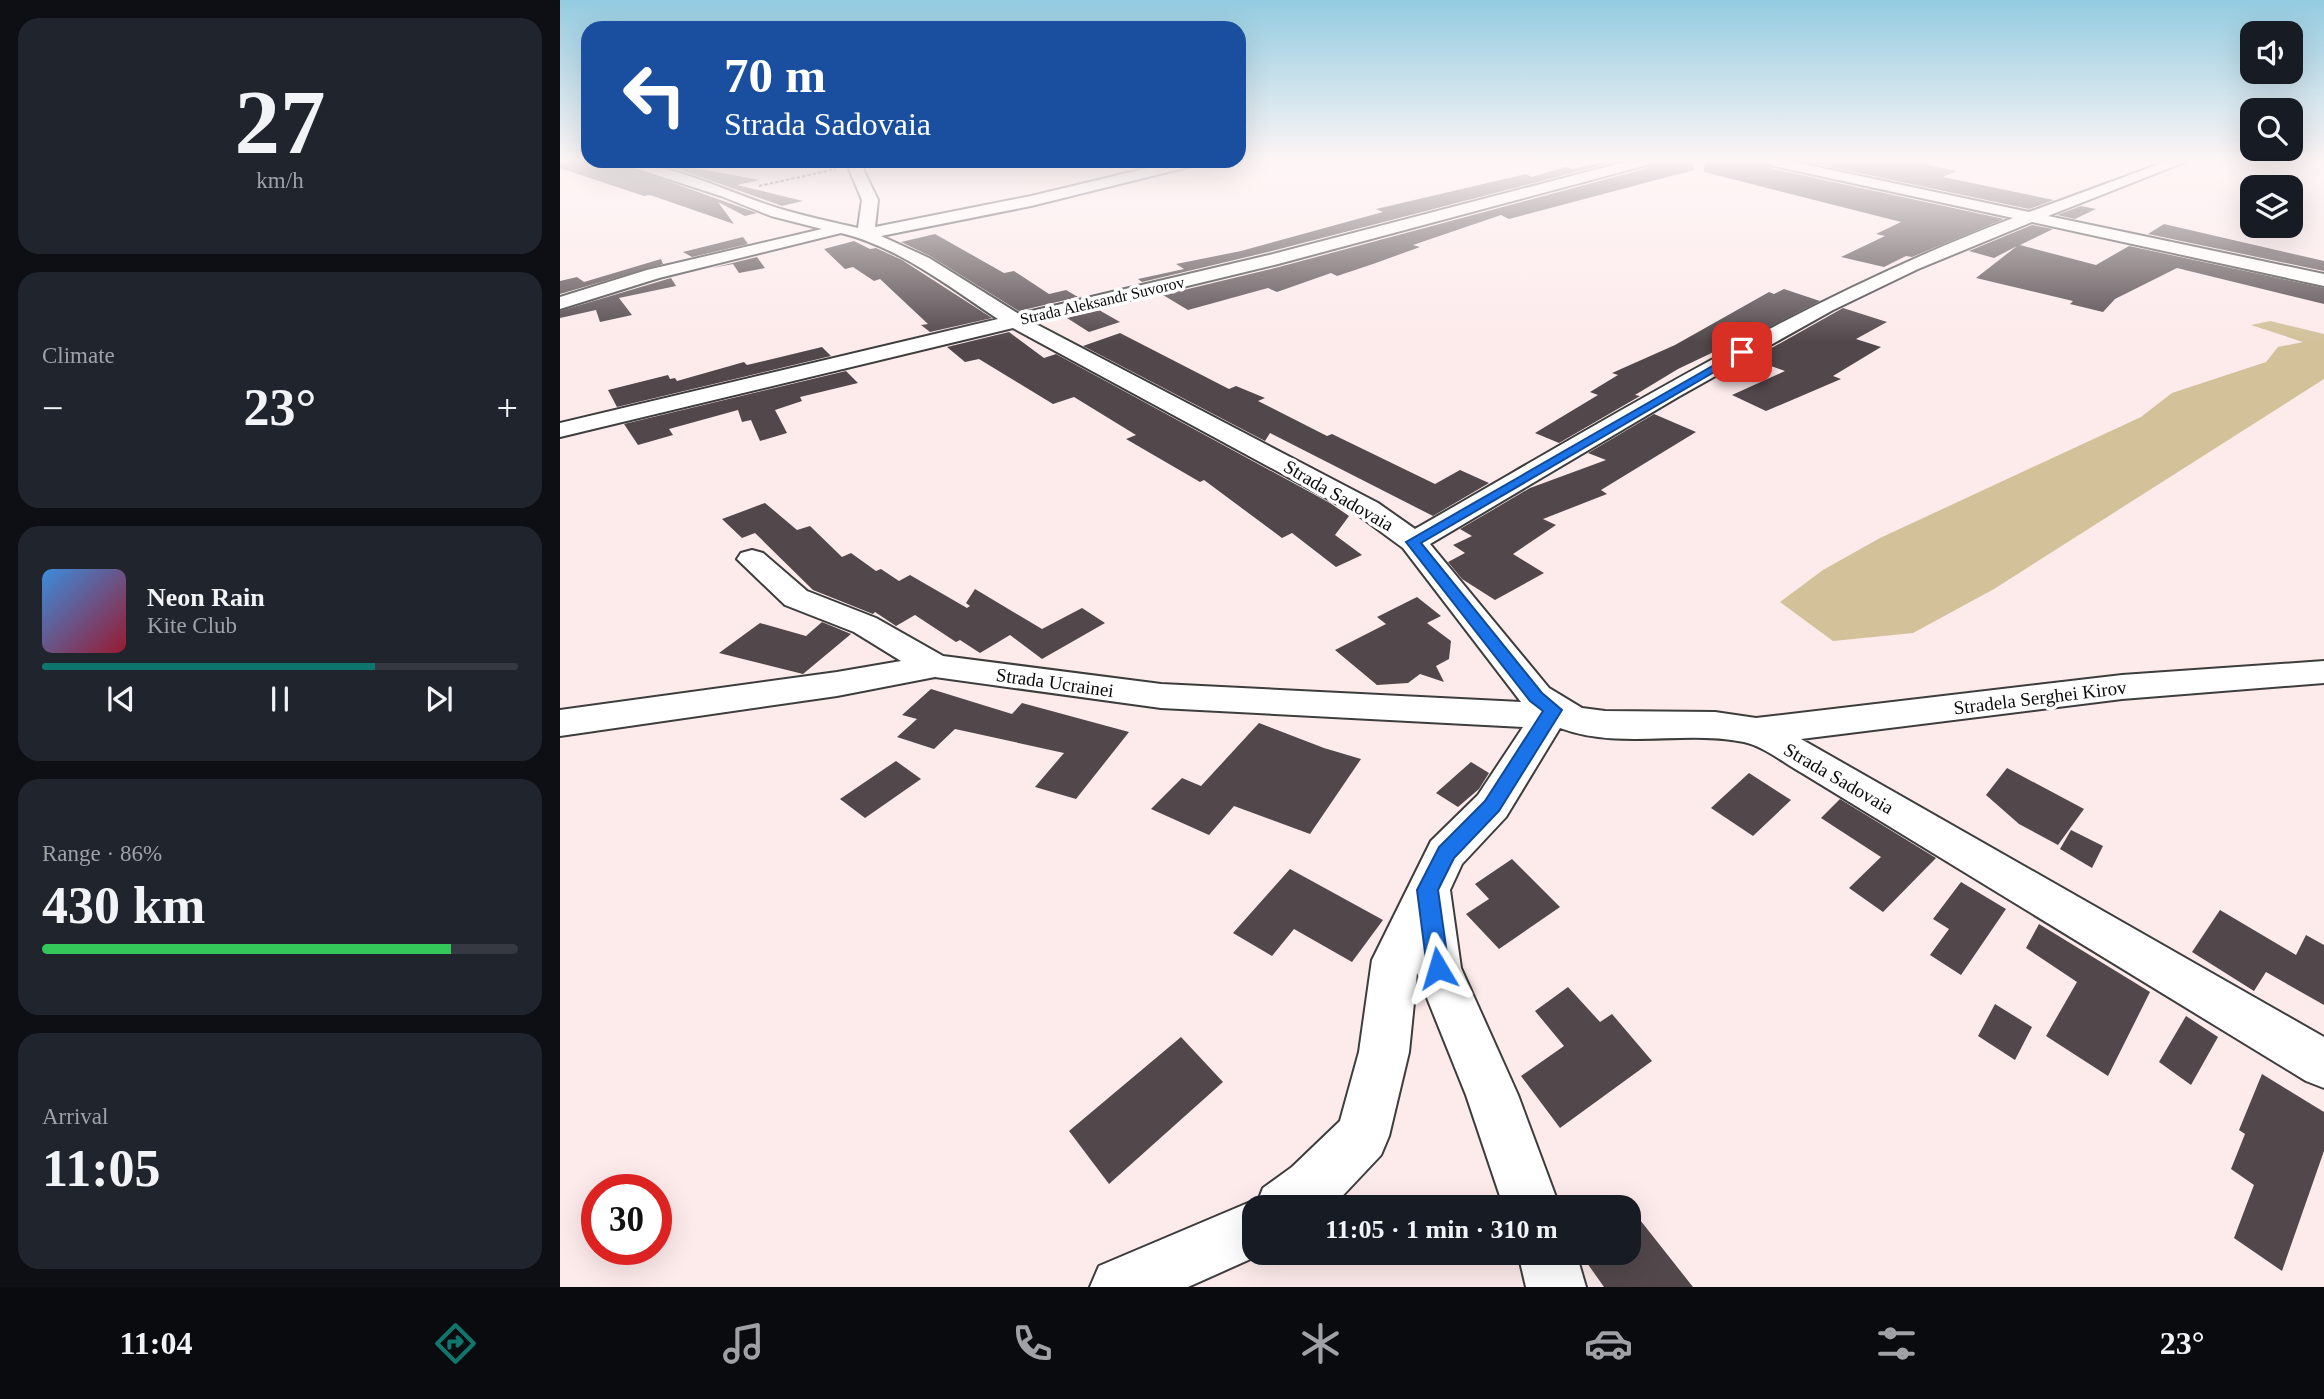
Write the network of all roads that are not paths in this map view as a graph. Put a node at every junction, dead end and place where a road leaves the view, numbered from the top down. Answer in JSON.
{"nodes":[{"id":1,"x":813,"y":222,"type":"edge"},
{"id":2,"x":865,"y":222,"type":"edge"},
{"id":3,"x":909,"y":222,"type":"edge"},
{"id":4,"x":1415,"y":222,"type":"edge"},
{"id":5,"x":2023,"y":222,"type":"edge"},
{"id":6,"x":2053,"y":222,"type":"edge"},
{"id":7,"x":852,"y":232,"type":"junction"},
{"id":8,"x":2324,"y":280,"type":"edge"},
{"id":9,"x":560,"y":303,"type":"edge"},
{"id":10,"x":1015,"y":321,"type":"junction"},
{"id":11,"x":560,"y":430,"type":"edge"},
{"id":12,"x":1413,"y":542,"type":"junction"},
{"id":13,"x":752,"y":559,"type":"dead end"},
{"id":14,"x":935,"y":666,"type":"junction"},
{"id":15,"x":2324,"y":672,"type":"edge"},
{"id":16,"x":1553,"y":710,"type":"junction"},
{"id":17,"x":560,"y":723,"type":"edge"},
{"id":18,"x":1756,"y":731,"type":"junction"},
{"id":19,"x":1428,"y":890,"type":"junction"},
{"id":20,"x":2324,"y":1064,"type":"edge"},
{"id":21,"x":1301,"y":1195,"type":"edge"},
{"id":22,"x":1527,"y":1195,"type":"edge"},
{"id":23,"x":1242,"y":1234,"type":"edge"},
{"id":24,"x":1550,"y":1265,"type":"edge"},
{"id":25,"x":1120,"y":1287,"type":"edge"},
{"id":26,"x":1556,"y":1287,"type":"edge"}],
"edges":[{"from":1,"to":7,"type":"street","name":"Strada Sadovaia"},
{"from":2,"to":7,"type":"street"},
{"from":3,"to":7,"type":"street"},
{"from":4,"to":10,"type":"street","name":"Strada Aleksandr Suvorov"},
{"from":5,"to":12,"type":"street"},
{"from":6,"to":8,"type":"street"},
{"from":7,"to":9,"type":"street"},
{"from":7,"to":10,"type":"street","name":"Strada Sadovaia"},
{"from":10,"to":11,"type":"street","name":"Strada Aleksandr Suvorov"},
{"from":10,"to":12,"type":"street","name":"Strada Sadovaia"},
{"from":12,"to":16,"type":"street","name":"Strada Sadovaia"},
{"from":13,"to":14,"type":"street"},
{"from":14,"to":16,"type":"street","name":"Strada Ucrainei"},
{"from":14,"to":17,"type":"street","name":"Strada Ucrainei"},
{"from":15,"to":18,"type":"street","name":"Stradela Serghei Kirov"},
{"from":16,"to":18,"type":"street","name":"Strada Sadovaia"},
{"from":16,"to":19,"type":"street"},
{"from":18,"to":20,"type":"street","name":"Strada Sadovaia"},
{"from":19,"to":21,"type":"street"},
{"from":19,"to":22,"type":"street"},
{"from":23,"to":25,"type":"street"},
{"from":24,"to":26,"type":"street"}]}
